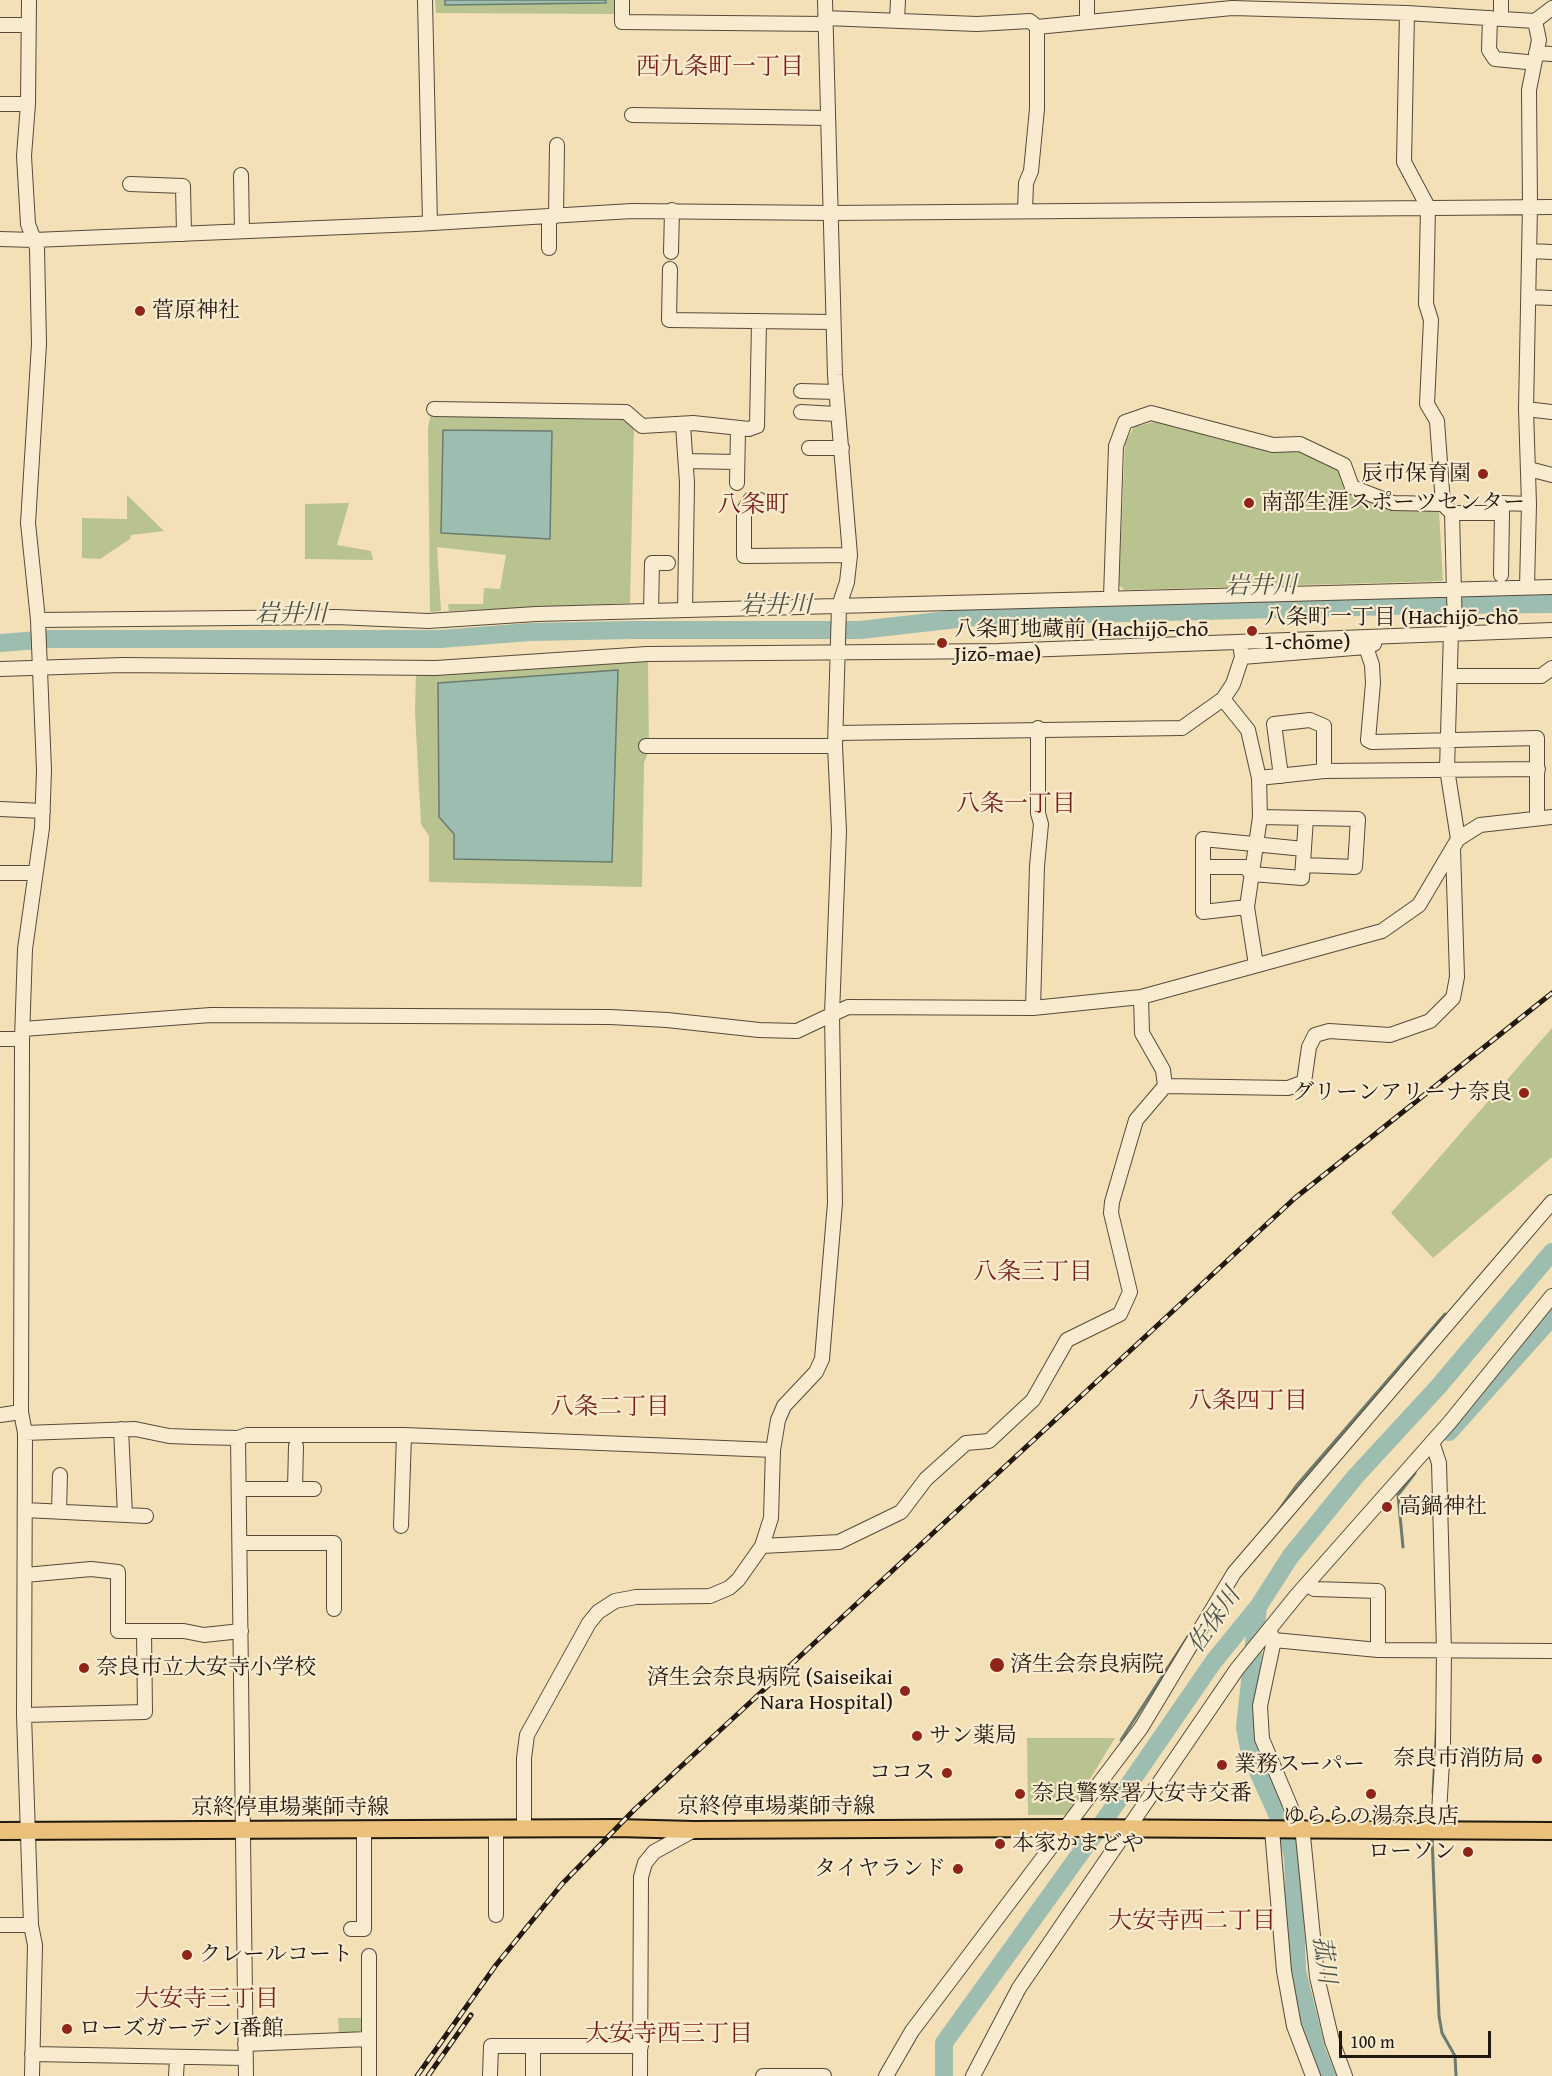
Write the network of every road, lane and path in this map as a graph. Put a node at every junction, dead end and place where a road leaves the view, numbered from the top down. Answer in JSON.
{"nodes":[{"id":1,"x":28,"y":0,"type":"edge"},
{"id":2,"x":425,"y":0,"type":"edge"},
{"id":3,"x":622,"y":0,"type":"edge"},
{"id":4,"x":825,"y":0,"type":"edge"},
{"id":5,"x":898,"y":0,"type":"edge"},
{"id":6,"x":1087,"y":0,"type":"edge"},
{"id":7,"x":1501,"y":0,"type":"edge"},
{"id":8,"x":1552,"y":8,"type":"edge"},
{"id":9,"x":1407,"y":13,"type":"junction"},
{"id":10,"x":1496,"y":19,"type":"junction"},
{"id":11,"x":825,"y":21,"type":"junction"},
{"id":12,"x":897,"y":21,"type":"junction"},
{"id":13,"x":1535,"y":21,"type":"junction"},
{"id":14,"x":1087,"y":22,"type":"junction"},
{"id":15,"x":0,"y":25,"type":"edge"},
{"id":16,"x":28,"y":25,"type":"junction"},
{"id":17,"x":1037,"y":27,"type":"junction"},
{"id":18,"x":1552,"y":54,"type":"edge"},
{"id":19,"x":1532,"y":57,"type":"junction"},
{"id":20,"x":0,"y":104,"type":"edge"},
{"id":21,"x":28,"y":104,"type":"junction"},
{"id":22,"x":632,"y":115,"type":"dead end"},
{"id":23,"x":828,"y":118,"type":"junction"},
{"id":24,"x":557,"y":145,"type":"dead end"},
{"id":25,"x":241,"y":175,"type":"dead end"},
{"id":26,"x":130,"y":184,"type":"dead end"},
{"id":27,"x":1530,"y":206,"type":"junction"},
{"id":28,"x":1428,"y":207,"type":"junction"},
{"id":29,"x":1552,"y":207,"type":"edge"},
{"id":30,"x":672,"y":210,"type":"junction"},
{"id":31,"x":1025,"y":211,"type":"junction"},
{"id":32,"x":831,"y":213,"type":"junction"},
{"id":33,"x":553,"y":216,"type":"junction"},
{"id":34,"x":430,"y":223,"type":"junction"},
{"id":35,"x":242,"y":231,"type":"junction"},
{"id":36,"x":184,"y":234,"type":"junction"},
{"id":37,"x":0,"y":240,"type":"edge"},
{"id":38,"x":34,"y":240,"type":"junction"},
{"id":39,"x":549,"y":248,"type":"dead end"},
{"id":40,"x":1530,"y":251,"type":"junction"},
{"id":41,"x":671,"y":252,"type":"dead end"},
{"id":42,"x":1552,"y":252,"type":"edge"},
{"id":43,"x":670,"y":269,"type":"dead end"},
{"id":44,"x":1529,"y":297,"type":"junction"},
{"id":45,"x":1552,"y":298,"type":"edge"},
{"id":46,"x":759,"y":321,"type":"junction"},
{"id":47,"x":833,"y":322,"type":"junction"},
{"id":48,"x":801,"y":391,"type":"dead end"},
{"id":49,"x":836,"y":392,"type":"junction"},
{"id":50,"x":434,"y":409,"type":"dead end"},
{"id":51,"x":1526,"y":409,"type":"junction"},
{"id":52,"x":801,"y":412,"type":"dead end"},
{"id":53,"x":1552,"y":412,"type":"edge"},
{"id":54,"x":836,"y":414,"type":"junction"},
{"id":55,"x":683,"y":425,"type":"junction"},
{"id":56,"x":738,"y":430,"type":"junction"},
{"id":57,"x":809,"y":448,"type":"dead end"},
{"id":58,"x":842,"y":448,"type":"junction"},
{"id":59,"x":686,"y":461,"type":"junction"},
{"id":60,"x":737,"y":462,"type":"junction"},
{"id":61,"x":1529,"y":470,"type":"junction"},
{"id":62,"x":1552,"y":475,"type":"edge"},
{"id":63,"x":737,"y":483,"type":"dead end"},
{"id":64,"x":760,"y":500,"type":"dead end"},
{"id":65,"x":1529,"y":504,"type":"junction"},
{"id":66,"x":1447,"y":508,"type":"junction"},
{"id":67,"x":1502,"y":513,"type":"junction"},
{"id":68,"x":850,"y":555,"type":"junction"},
{"id":69,"x":668,"y":563,"type":"dead end"},
{"id":70,"x":1501,"y":575,"type":"dead end"},
{"id":71,"x":1527,"y":587,"type":"junction"},
{"id":72,"x":1552,"y":587,"type":"edge"},
{"id":73,"x":1453,"y":592,"type":"junction"},
{"id":74,"x":1111,"y":597,"type":"junction"},
{"id":75,"x":839,"y":609,"type":"junction"},
{"id":76,"x":685,"y":610,"type":"junction"},
{"id":77,"x":651,"y":611,"type":"junction"},
{"id":78,"x":38,"y":622,"type":"junction"},
{"id":79,"x":1552,"y":630,"type":"edge"},
{"id":80,"x":1454,"y":631,"type":"junction"},
{"id":81,"x":1395,"y":635,"type":"junction"},
{"id":82,"x":1366,"y":647,"type":"junction"},
{"id":83,"x":838,"y":649,"type":"junction"},
{"id":84,"x":1241,"y":650,"type":"junction"},
{"id":85,"x":40,"y":664,"type":"junction"},
{"id":86,"x":1552,"y":668,"type":"edge"},
{"id":87,"x":0,"y":669,"type":"edge"},
{"id":88,"x":1451,"y":675,"type":"junction"},
{"id":89,"x":1223,"y":699,"type":"junction"},
{"id":90,"x":1038,"y":728,"type":"junction"},
{"id":91,"x":835,"y":740,"type":"junction"},
{"id":92,"x":1448,"y":740,"type":"junction"},
{"id":93,"x":646,"y":746,"type":"dead end"},
{"id":94,"x":1447,"y":769,"type":"junction"},
{"id":95,"x":1538,"y":769,"type":"junction"},
{"id":96,"x":1324,"y":771,"type":"junction"},
{"id":97,"x":1281,"y":776,"type":"junction"},
{"id":98,"x":1259,"y":778,"type":"junction"},
{"id":99,"x":0,"y":809,"type":"edge"},
{"id":100,"x":43,"y":811,"type":"junction"},
{"id":101,"x":1538,"y":817,"type":"junction"},
{"id":102,"x":1552,"y":817,"type":"edge"},
{"id":103,"x":1260,"y":818,"type":"junction"},
{"id":104,"x":1306,"y":818,"type":"junction"},
{"id":105,"x":1257,"y":843,"type":"junction"},
{"id":106,"x":1456,"y":843,"type":"junction"},
{"id":107,"x":1304,"y":849,"type":"junction"},
{"id":108,"x":1303,"y":865,"type":"junction"},
{"id":109,"x":1203,"y":867,"type":"junction"},
{"id":110,"x":0,"y":873,"type":"edge"},
{"id":111,"x":34,"y":873,"type":"junction"},
{"id":112,"x":1252,"y":874,"type":"junction"},
{"id":113,"x":1247,"y":907,"type":"junction"},
{"id":114,"x":1256,"y":965,"type":"junction"},
{"id":115,"x":1141,"y":997,"type":"junction"},
{"id":116,"x":1033,"y":1008,"type":"junction"},
{"id":117,"x":832,"y":1014,"type":"junction"},
{"id":118,"x":22,"y":1034,"type":"junction"},
{"id":119,"x":0,"y":1039,"type":"edge"},
{"id":120,"x":1165,"y":1086,"type":"junction"},
{"id":121,"x":1552,"y":1202,"type":"edge"},
{"id":122,"x":1552,"y":1296,"type":"edge"},
{"id":123,"x":21,"y":1412,"type":"junction"},
{"id":124,"x":0,"y":1415,"type":"edge"},
{"id":125,"x":121,"y":1429,"type":"junction"},
{"id":126,"x":25,"y":1433,"type":"junction"},
{"id":127,"x":404,"y":1435,"type":"junction"},
{"id":128,"x":238,"y":1438,"type":"junction"},
{"id":129,"x":1432,"y":1442,"type":"junction"},
{"id":130,"x":296,"y":1446,"type":"dead end"},
{"id":131,"x":773,"y":1450,"type":"junction"},
{"id":132,"x":60,"y":1475,"type":"dead end"},
{"id":133,"x":295,"y":1489,"type":"junction"},
{"id":134,"x":314,"y":1489,"type":"dead end"},
{"id":135,"x":240,"y":1490,"type":"junction"},
{"id":136,"x":24,"y":1510,"type":"junction"},
{"id":137,"x":59,"y":1510,"type":"junction"},
{"id":138,"x":125,"y":1515,"type":"junction"},
{"id":139,"x":146,"y":1516,"type":"dead end"},
{"id":140,"x":401,"y":1526,"type":"dead end"},
{"id":141,"x":240,"y":1544,"type":"junction"},
{"id":142,"x":762,"y":1546,"type":"junction"},
{"id":143,"x":25,"y":1575,"type":"junction"},
{"id":144,"x":1307,"y":1584,"type":"junction"},
{"id":145,"x":334,"y":1609,"type":"dead end"},
{"id":146,"x":144,"y":1631,"type":"junction"},
{"id":147,"x":241,"y":1631,"type":"junction"},
{"id":148,"x":1272,"y":1635,"type":"junction"},
{"id":149,"x":1378,"y":1650,"type":"junction"},
{"id":150,"x":1444,"y":1651,"type":"junction"},
{"id":151,"x":1552,"y":1652,"type":"edge"},
{"id":152,"x":24,"y":1715,"type":"junction"},
{"id":153,"x":524,"y":1828,"type":"junction"},
{"id":154,"x":1068,"y":1828,"type":"junction"},
{"id":155,"x":496,"y":1829,"type":"junction"},
{"id":156,"x":364,"y":1830,"type":"junction"},
{"id":157,"x":694,"y":1830,"type":"junction"},
{"id":158,"x":1123,"y":1830,"type":"junction"},
{"id":159,"x":1274,"y":1830,"type":"junction"},
{"id":160,"x":1297,"y":1830,"type":"junction"},
{"id":161,"x":1438,"y":1830,"type":"junction"},
{"id":162,"x":0,"y":1831,"type":"edge"},
{"id":163,"x":245,"y":1831,"type":"junction"},
{"id":164,"x":1552,"y":1831,"type":"edge"},
{"id":165,"x":27,"y":1832,"type":"junction"},
{"id":166,"x":496,"y":1915,"type":"dead end"},
{"id":167,"x":0,"y":1925,"type":"edge"},
{"id":168,"x":31,"y":1925,"type":"junction"},
{"id":169,"x":351,"y":1929,"type":"dead end"},
{"id":170,"x":369,"y":1956,"type":"dead end"},
{"id":171,"x":368,"y":2039,"type":"junction"},
{"id":172,"x":533,"y":2046,"type":"junction"},
{"id":173,"x":641,"y":2046,"type":"junction"},
{"id":174,"x":245,"y":2051,"type":"junction"},
{"id":175,"x":32,"y":2054,"type":"junction"},
{"id":176,"x":177,"y":2059,"type":"junction"},
{"id":177,"x":32,"y":2076,"type":"edge"},
{"id":178,"x":176,"y":2076,"type":"edge"},
{"id":179,"x":246,"y":2076,"type":"edge"},
{"id":180,"x":369,"y":2076,"type":"edge"},
{"id":181,"x":490,"y":2076,"type":"edge"},
{"id":182,"x":533,"y":2076,"type":"edge"},
{"id":183,"x":640,"y":2076,"type":"edge"},
{"id":184,"x":763,"y":2076,"type":"edge"},
{"id":185,"x":824,"y":2076,"type":"edge"},
{"id":186,"x":886,"y":2076,"type":"edge"},
{"id":187,"x":973,"y":2076,"type":"edge"},
{"id":188,"x":1314,"y":2076,"type":"edge"},
{"id":189,"x":1345,"y":2076,"type":"edge"}],
"edges":[{"from":1,"to":16,"type":"street"},
{"from":2,"to":34,"type":"street"},
{"from":3,"to":11,"type":"street"},
{"from":4,"to":11,"type":"street"},
{"from":5,"to":12,"type":"street"},
{"from":6,"to":14,"type":"street"},
{"from":7,"to":10,"type":"street"},
{"from":8,"to":13,"type":"street"},
{"from":9,"to":10,"type":"street"},
{"from":9,"to":14,"type":"street"},
{"from":9,"to":28,"type":"street"},
{"from":10,"to":13,"type":"street"},
{"from":10,"to":19,"type":"street"},
{"from":11,"to":12,"type":"street"},
{"from":11,"to":23,"type":"street"},
{"from":12,"to":17,"type":"street"},
{"from":13,"to":19,"type":"street"},
{"from":14,"to":17,"type":"street"},
{"from":15,"to":16,"type":"street"},
{"from":16,"to":21,"type":"street"},
{"from":17,"to":31,"type":"street"},
{"from":18,"to":19,"type":"street"},
{"from":19,"to":27,"type":"street"},
{"from":20,"to":21,"type":"street"},
{"from":21,"to":38,"type":"street"},
{"from":22,"to":23,"type":"street"},
{"from":23,"to":32,"type":"street"},
{"from":24,"to":33,"type":"street"},
{"from":25,"to":35,"type":"street"},
{"from":26,"to":36,"type":"street"},
{"from":27,"to":28,"type":"street"},
{"from":27,"to":29,"type":"street"},
{"from":27,"to":40,"type":"street"},
{"from":28,"to":31,"type":"street"},
{"from":28,"to":66,"type":"street"},
{"from":30,"to":32,"type":"street"},
{"from":30,"to":33,"type":"street"},
{"from":30,"to":41,"type":"street"},
{"from":31,"to":32,"type":"street"},
{"from":32,"to":47,"type":"street"},
{"from":33,"to":34,"type":"street"},
{"from":33,"to":39,"type":"street"},
{"from":34,"to":35,"type":"street"},
{"from":35,"to":36,"type":"street"},
{"from":36,"to":38,"type":"street"},
{"from":37,"to":38,"type":"street"},
{"from":38,"to":78,"type":"street"},
{"from":40,"to":42,"type":"street"},
{"from":40,"to":44,"type":"street"},
{"from":43,"to":46,"type":"street"},
{"from":44,"to":45,"type":"street"},
{"from":44,"to":51,"type":"street"},
{"from":46,"to":47,"type":"street"},
{"from":46,"to":56,"type":"street"},
{"from":47,"to":49,"type":"street"},
{"from":48,"to":49,"type":"street"},
{"from":49,"to":54,"type":"street"},
{"from":50,"to":55,"type":"street"},
{"from":51,"to":53,"type":"street"},
{"from":51,"to":61,"type":"street"},
{"from":52,"to":54,"type":"street"},
{"from":54,"to":58,"type":"street"},
{"from":55,"to":56,"type":"street"},
{"from":55,"to":59,"type":"street"},
{"from":56,"to":60,"type":"street"},
{"from":57,"to":58,"type":"street"},
{"from":58,"to":68,"type":"street"},
{"from":59,"to":60,"type":"street"},
{"from":59,"to":76,"type":"street"},
{"from":60,"to":63,"type":"street"},
{"from":61,"to":62,"type":"street"},
{"from":61,"to":65,"type":"street"},
{"from":64,"to":68,"type":"street"},
{"from":65,"to":67,"type":"street"},
{"from":65,"to":71,"type":"street"},
{"from":66,"to":67,"type":"street"},
{"from":66,"to":73,"type":"street"},
{"from":66,"to":74,"type":"street"},
{"from":67,"to":70,"type":"street"},
{"from":68,"to":75,"type":"street"},
{"from":69,"to":77,"type":"street"},
{"from":71,"to":72,"type":"street"},
{"from":71,"to":73,"type":"street"},
{"from":73,"to":74,"type":"street"},
{"from":73,"to":80,"type":"street"},
{"from":74,"to":75,"type":"street"},
{"from":75,"to":76,"type":"street"},
{"from":75,"to":83,"type":"street"},
{"from":76,"to":77,"type":"street"},
{"from":77,"to":78,"type":"street"},
{"from":78,"to":85,"type":"street"},
{"from":79,"to":80,"type":"street"},
{"from":80,"to":81,"type":"street"},
{"from":80,"to":88,"type":"street"},
{"from":81,"to":82,"type":"street"},
{"from":81,"to":84,"type":"street"},
{"from":82,"to":84,"type":"street"},
{"from":82,"to":92,"type":"street"},
{"from":83,"to":84,"type":"street"},
{"from":83,"to":85,"type":"street"},
{"from":83,"to":91,"type":"street"},
{"from":84,"to":89,"type":"street"},
{"from":85,"to":87,"type":"street"},
{"from":85,"to":100,"type":"street"},
{"from":86,"to":88,"type":"street"},
{"from":88,"to":92,"type":"street"},
{"from":89,"to":90,"type":"street"},
{"from":89,"to":98,"type":"street"},
{"from":90,"to":91,"type":"street"},
{"from":90,"to":116,"type":"street"},
{"from":91,"to":93,"type":"street"},
{"from":91,"to":117,"type":"street"},
{"from":92,"to":94,"type":"street"},
{"from":92,"to":95,"type":"street"},
{"from":94,"to":95,"type":"street"},
{"from":94,"to":96,"type":"street"},
{"from":94,"to":106,"type":"street"},
{"from":95,"to":101,"type":"street"},
{"from":96,"to":97,"type":"street"},
{"from":96,"to":97,"type":"street"},
{"from":97,"to":98,"type":"street"},
{"from":98,"to":103,"type":"street"},
{"from":99,"to":100,"type":"street"},
{"from":100,"to":111,"type":"street"},
{"from":101,"to":102,"type":"street"},
{"from":101,"to":106,"type":"street"},
{"from":103,"to":104,"type":"street"},
{"from":103,"to":105,"type":"street"},
{"from":104,"to":107,"type":"street"},
{"from":104,"to":108,"type":"street"},
{"from":105,"to":107,"type":"street"},
{"from":105,"to":109,"type":"street"},
{"from":105,"to":112,"type":"street"},
{"from":106,"to":114,"type":"street"},
{"from":106,"to":120,"type":"street"},
{"from":107,"to":108,"type":"street"},
{"from":108,"to":112,"type":"street"},
{"from":109,"to":112,"type":"street"},
{"from":109,"to":113,"type":"street"},
{"from":110,"to":111,"type":"street"},
{"from":111,"to":118,"type":"street"},
{"from":112,"to":113,"type":"street"},
{"from":113,"to":114,"type":"street"},
{"from":114,"to":115,"type":"street"},
{"from":115,"to":116,"type":"street"},
{"from":115,"to":120,"type":"street"},
{"from":116,"to":117,"type":"street"},
{"from":117,"to":118,"type":"street"},
{"from":117,"to":131,"type":"street"},
{"from":118,"to":119,"type":"street"},
{"from":118,"to":123,"type":"street"},
{"from":120,"to":142,"type":"street"},
{"from":121,"to":154,"type":"street"},
{"from":122,"to":129,"type":"street"},
{"from":123,"to":124,"type":"street"},
{"from":123,"to":126,"type":"street"},
{"from":125,"to":126,"type":"street"},
{"from":125,"to":128,"type":"street"},
{"from":125,"to":138,"type":"street"},
{"from":126,"to":136,"type":"street"},
{"from":127,"to":128,"type":"street"},
{"from":127,"to":131,"type":"street"},
{"from":127,"to":140,"type":"street"},
{"from":128,"to":135,"type":"street"},
{"from":129,"to":144,"type":"street"},
{"from":129,"to":150,"type":"street"},
{"from":130,"to":133,"type":"street"},
{"from":131,"to":142,"type":"street"},
{"from":132,"to":137,"type":"street"},
{"from":133,"to":134,"type":"street"},
{"from":133,"to":135,"type":"street"},
{"from":135,"to":141,"type":"street"},
{"from":136,"to":137,"type":"street"},
{"from":136,"to":143,"type":"street"},
{"from":137,"to":138,"type":"street"},
{"from":138,"to":139,"type":"street"},
{"from":141,"to":145,"type":"street"},
{"from":141,"to":147,"type":"street"},
{"from":142,"to":153,"type":"street"},
{"from":143,"to":146,"type":"street"},
{"from":143,"to":152,"type":"street"},
{"from":144,"to":148,"type":"street"},
{"from":144,"to":149,"type":"street"},
{"from":146,"to":147,"type":"street"},
{"from":146,"to":152,"type":"street"},
{"from":147,"to":163,"type":"street"},
{"from":148,"to":149,"type":"street"},
{"from":148,"to":158,"type":"street"},
{"from":148,"to":160,"type":"street"},
{"from":149,"to":150,"type":"street"},
{"from":150,"to":151,"type":"street"},
{"from":150,"to":161,"type":"street"},
{"from":152,"to":165,"type":"street"},
{"from":153,"to":155,"type":"main road","name":"京終停車場薬師寺線"},
{"from":153,"to":157,"type":"main road","name":"京終停車場薬師寺線"},
{"from":154,"to":157,"type":"main road","name":"京終停車場薬師寺線"},
{"from":154,"to":158,"type":"main road","name":"京終停車場薬師寺線"},
{"from":154,"to":186,"type":"street"},
{"from":155,"to":156,"type":"main road","name":"京終停車場薬師寺線"},
{"from":155,"to":166,"type":"street"},
{"from":156,"to":163,"type":"main road","name":"京終停車場薬師寺線"},
{"from":156,"to":169,"type":"street"},
{"from":157,"to":173,"type":"street"},
{"from":158,"to":159,"type":"main road","name":"京終停車場薬師寺線"},
{"from":158,"to":187,"type":"street"},
{"from":159,"to":160,"type":"main road","name":"京終停車場薬師寺線"},
{"from":159,"to":188,"type":"street"},
{"from":160,"to":161,"type":"main road","name":"京終停車場薬師寺線"},
{"from":160,"to":189,"type":"street"},
{"from":161,"to":164,"type":"main road","name":"京終停車場薬師寺線"},
{"from":162,"to":165,"type":"main road","name":"京終停車場薬師寺線"},
{"from":163,"to":165,"type":"main road","name":"京終停車場薬師寺線"},
{"from":163,"to":174,"type":"street"},
{"from":165,"to":168,"type":"street"},
{"from":167,"to":168,"type":"street"},
{"from":168,"to":175,"type":"street"},
{"from":170,"to":171,"type":"street"},
{"from":171,"to":174,"type":"street"},
{"from":171,"to":180,"type":"street"},
{"from":172,"to":173,"type":"street"},
{"from":172,"to":181,"type":"street"},
{"from":172,"to":182,"type":"street"},
{"from":173,"to":183,"type":"street"},
{"from":174,"to":176,"type":"street"},
{"from":174,"to":179,"type":"street"},
{"from":175,"to":176,"type":"street"},
{"from":175,"to":177,"type":"street"},
{"from":176,"to":178,"type":"street"},
{"from":184,"to":185,"type":"street"}]}
